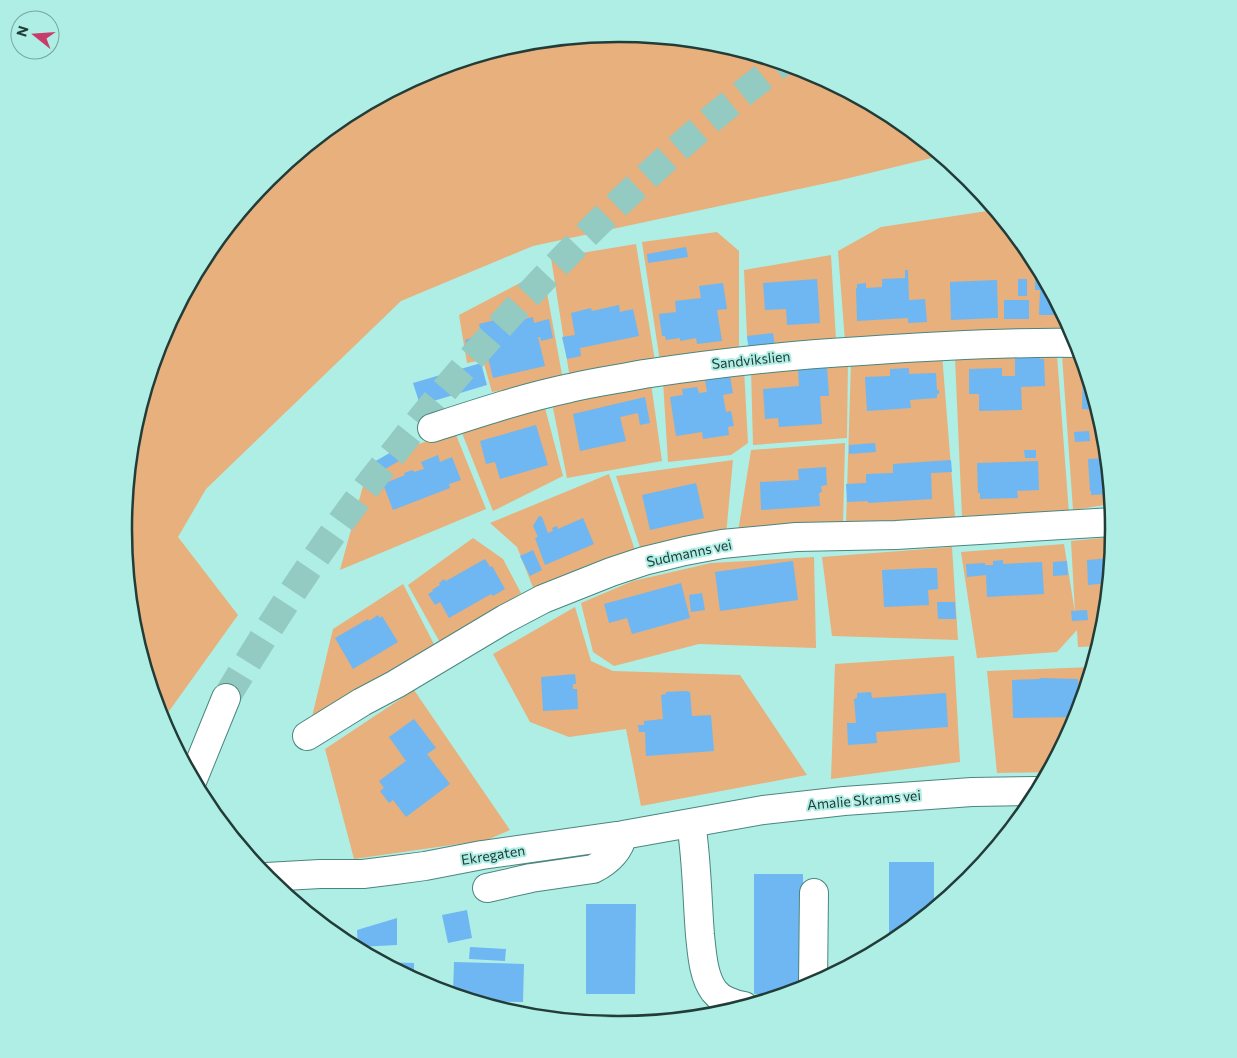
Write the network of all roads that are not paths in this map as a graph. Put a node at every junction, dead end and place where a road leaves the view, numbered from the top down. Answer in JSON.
{"nodes":[{"id":1,"x":1068,"y":343,"type":"edge"},
{"id":2,"x":432,"y":428,"type":"dead end"},
{"id":3,"x":1105,"y":522,"type":"edge"},
{"id":4,"x":307,"y":736,"type":"dead end"},
{"id":5,"x":190,"y":759,"type":"edge"},
{"id":6,"x":196,"y":771,"type":"edge"},
{"id":7,"x":1028,"y":791,"type":"edge"},
{"id":8,"x":691,"y":823,"type":"junction"},
{"id":9,"x":622,"y":835,"type":"junction"},
{"id":10,"x":278,"y":876,"type":"edge"},
{"id":11,"x":487,"y":888,"type":"dead end"},
{"id":12,"x":814,"y":893,"type":"dead end"},
{"id":13,"x":813,"y":974,"type":"edge"},
{"id":14,"x":730,"y":1002,"type":"edge"}],
"edges":[{"from":1,"to":2,"type":"main road","name":"Sandvikslien"},
{"from":3,"to":4,"type":"main road","name":"Sudmanns vei"},
{"from":5,"to":6,"type":"main road"},
{"from":7,"to":8,"type":"main road","name":"Amalie Skrams vei"},
{"from":8,"to":9,"type":"main road","name":"Amalie Skrams vei"},
{"from":8,"to":14,"type":"main road"},
{"from":9,"to":10,"type":"main road","name":"Ekregaten"},
{"from":9,"to":11,"type":"main road"},
{"from":12,"to":13,"type":"main road"}]}
